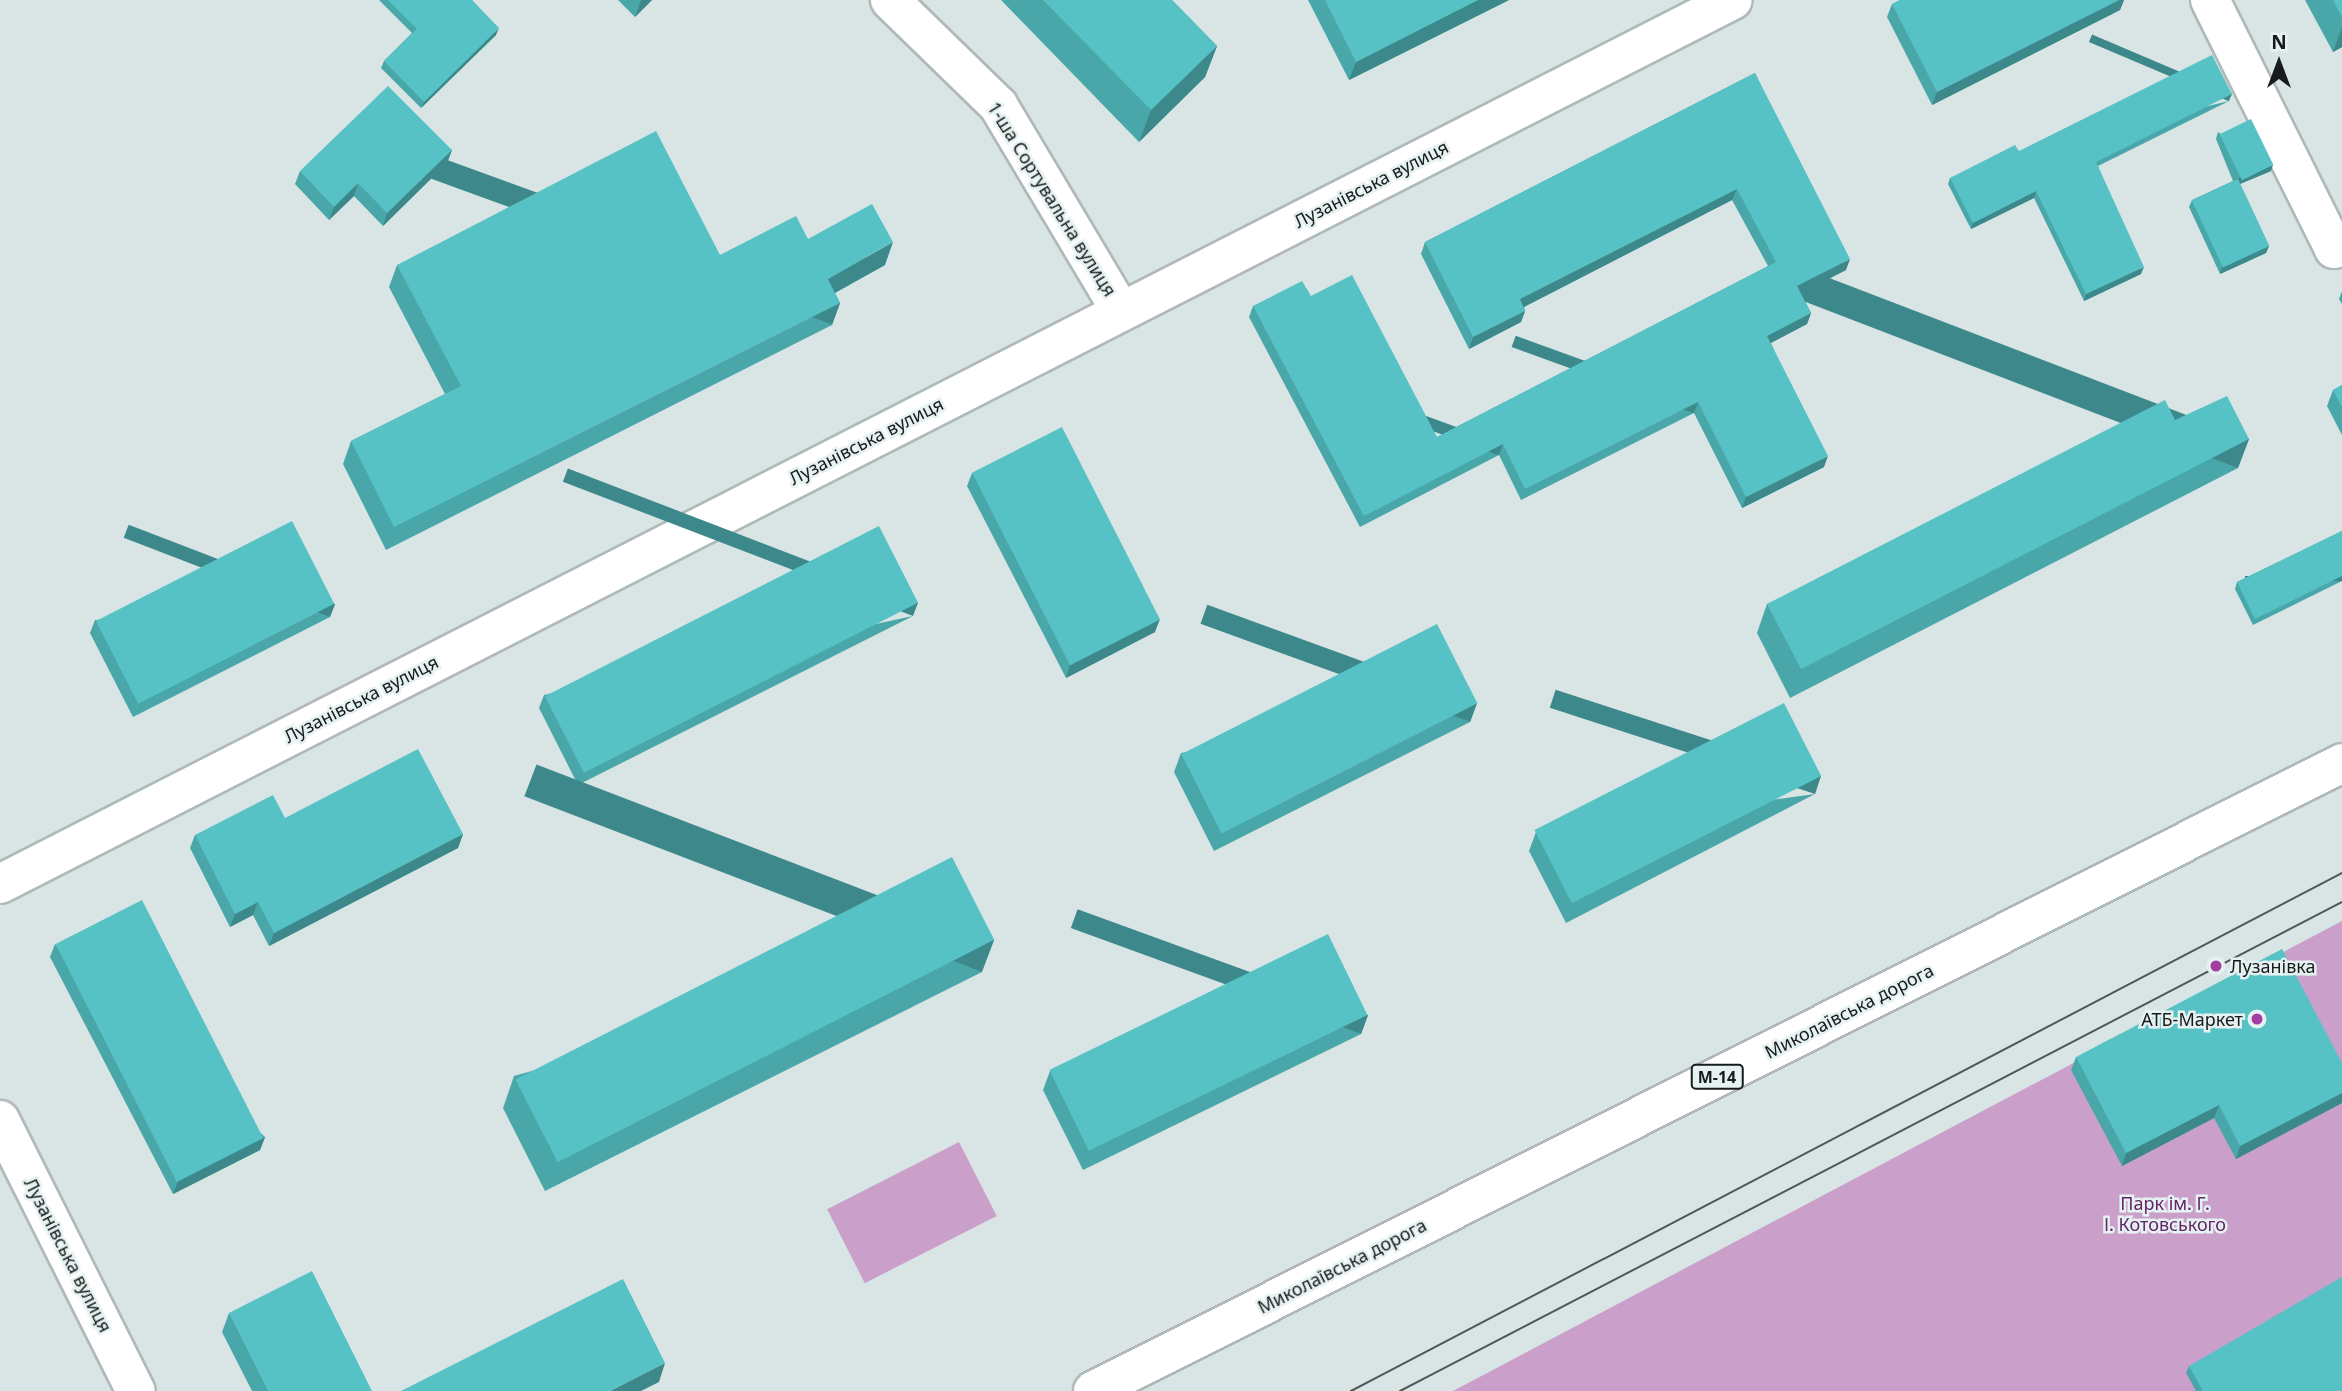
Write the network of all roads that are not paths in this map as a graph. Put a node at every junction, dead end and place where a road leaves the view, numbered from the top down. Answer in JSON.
{"nodes":[{"id":1,"x":890,"y":0,"type":"edge"},
{"id":2,"x":1732,"y":0,"type":"edge"},
{"id":3,"x":2210,"y":0,"type":"edge"},
{"id":4,"x":2342,"y":245,"type":"edge"},
{"id":5,"x":1121,"y":312,"type":"junction"},
{"id":6,"x":2342,"y":763,"type":"edge"},
{"id":7,"x":0,"y":884,"type":"edge"},
{"id":8,"x":0,"y":1120,"type":"edge"},
{"id":9,"x":136,"y":1391,"type":"edge"},
{"id":10,"x":1093,"y":1391,"type":"edge"}],
"edges":[{"from":1,"to":5,"type":"street","name":"1-ша Сортувальна вулиця"},
{"from":2,"to":5,"type":"street","name":"Лузанівська вулиця"},
{"from":3,"to":4,"type":"street"},
{"from":5,"to":7,"type":"street","name":"Лузанівська вулиця"},
{"from":6,"to":10,"type":"street","name":"Миколаївська дорога","number":"М-14"},
{"from":8,"to":9,"type":"street","name":"Лузанівська вулиця"}]}
